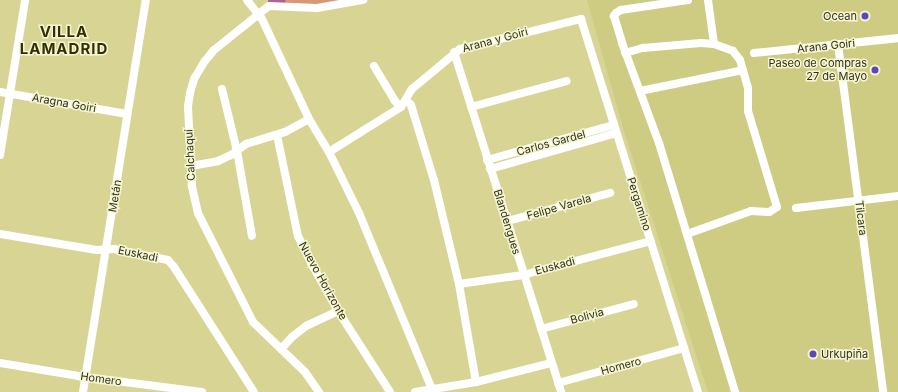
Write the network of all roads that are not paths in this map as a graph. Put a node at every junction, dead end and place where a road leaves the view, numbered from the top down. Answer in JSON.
{"nodes":[{"id":1,"x":25,"y":0,"type":"edge"},
{"id":2,"x":146,"y":0,"type":"edge"},
{"id":3,"x":247,"y":0,"type":"edge"},
{"id":4,"x":362,"y":0,"type":"edge"},
{"id":5,"x":688,"y":0,"type":"edge"},
{"id":6,"x":708,"y":0,"type":"edge"},
{"id":7,"x":269,"y":3,"type":"edge"},
{"id":8,"x":259,"y":13,"type":"junction"},
{"id":9,"x":578,"y":18,"type":"joint"},
{"id":10,"x":898,"y":38,"type":"edge"},
{"id":11,"x":714,"y":44,"type":"junction"},
{"id":12,"x":838,"y":44,"type":"junction"},
{"id":13,"x":454,"y":52,"type":"junction"},
{"id":14,"x":626,"y":53,"type":"junction"},
{"id":15,"x":754,"y":53,"type":"dead end"},
{"id":16,"x":374,"y":66,"type":"dead end"},
{"id":17,"x":743,"y":70,"type":"junction"},
{"id":18,"x":567,"y":81,"type":"dead end"},
{"id":19,"x":222,"y":89,"type":"dead end"},
{"id":20,"x":640,"y":91,"type":"junction"},
{"id":21,"x":0,"y":92,"type":"edge"},
{"id":22,"x":9,"y":94,"type":"junction"},
{"id":23,"x":406,"y":100,"type":"junction"},
{"id":24,"x":401,"y":107,"type":"junction"},
{"id":25,"x":470,"y":107,"type":"junction"},
{"id":26,"x":128,"y":114,"type":"junction"},
{"id":27,"x":309,"y":119,"type":"junction"},
{"id":28,"x":615,"y":129,"type":"junction"},
{"id":29,"x":277,"y":136,"type":"junction"},
{"id":30,"x":237,"y":151,"type":"junction"},
{"id":31,"x":329,"y":152,"type":"junction"},
{"id":32,"x":0,"y":156,"type":"edge"},
{"id":33,"x":487,"y":160,"type":"junction"},
{"id":34,"x":191,"y":166,"type":"junction"},
{"id":35,"x":490,"y":169,"type":"junction"},
{"id":36,"x":610,"y":193,"type":"dead end"},
{"id":37,"x":898,"y":196,"type":"edge"},
{"id":38,"x":858,"y":200,"type":"junction"},
{"id":39,"x":796,"y":208,"type":"dead end"},
{"id":40,"x":508,"y":221,"type":"junction"},
{"id":41,"x":0,"y":234,"type":"edge"},
{"id":42,"x":687,"y":234,"type":"junction"},
{"id":43,"x":252,"y":236,"type":"dead end"},
{"id":44,"x":651,"y":241,"type":"junction"},
{"id":45,"x":107,"y":249,"type":"junction"},
{"id":46,"x":523,"y":275,"type":"junction"},
{"id":47,"x":459,"y":284,"type":"junction"},
{"id":48,"x":634,"y":304,"type":"dead end"},
{"id":49,"x":338,"y":310,"type":"junction"},
{"id":50,"x":541,"y":329,"type":"junction"},
{"id":51,"x":684,"y":348,"type":"junction"},
{"id":52,"x":281,"y":349,"type":"junction"},
{"id":53,"x":0,"y":363,"type":"edge"},
{"id":54,"x":551,"y":363,"type":"junction"},
{"id":55,"x":85,"y":377,"type":"junction"},
{"id":56,"x":476,"y":382,"type":"junction"},
{"id":57,"x":558,"y":383,"type":"junction"},
{"id":58,"x":432,"y":389,"type":"junction"},
{"id":59,"x":83,"y":392,"type":"edge"},
{"id":60,"x":202,"y":392,"type":"edge"},
{"id":61,"x":254,"y":392,"type":"edge"},
{"id":62,"x":319,"y":392,"type":"edge"},
{"id":63,"x":390,"y":392,"type":"edge"},
{"id":64,"x":415,"y":392,"type":"edge"},
{"id":65,"x":561,"y":392,"type":"edge"},
{"id":66,"x":698,"y":392,"type":"edge"},
{"id":67,"x":735,"y":392,"type":"edge"},
{"id":68,"x":883,"y":392,"type":"edge"}],
"edges":[{"from":1,"to":22,"type":"street"},
{"from":2,"to":26,"type":"street","name":"Metán"},
{"from":3,"to":8,"type":"street"},
{"from":4,"to":7,"type":"street","name":"Calchaquí"},
{"from":5,"to":14,"type":"street"},
{"from":6,"to":11,"type":"street"},
{"from":7,"to":8,"type":"street","name":"Calchaquí"},
{"from":8,"to":27,"type":"street"},
{"from":8,"to":34,"type":"street","name":"Calchaquí"},
{"from":9,"to":13,"type":"street","name":"Arana y Goiri"},
{"from":9,"to":28,"type":"street","name":"Pergamino"},
{"from":10,"to":12,"type":"street","name":"Arana Goiri"},
{"from":11,"to":14,"type":"street"},
{"from":11,"to":17,"type":"street"},
{"from":12,"to":15,"type":"street","name":"Arana Goiri"},
{"from":12,"to":38,"type":"street","name":"Tilcara"},
{"from":13,"to":23,"type":"street","name":"Arana y Goiri"},
{"from":13,"to":25,"type":"street","name":"Blandengues"},
{"from":14,"to":20,"type":"street"},
{"from":16,"to":24,"type":"street"},
{"from":17,"to":20,"type":"street"},
{"from":17,"to":42,"type":"street"},
{"from":18,"to":25,"type":"street"},
{"from":19,"to":30,"type":"street"},
{"from":20,"to":42,"type":"street"},
{"from":21,"to":22,"type":"street","name":"Aragna Goiri"},
{"from":22,"to":26,"type":"street","name":"Aragna Goiri"},
{"from":22,"to":32,"type":"street"},
{"from":23,"to":24,"type":"street","name":"Arana y Goiri"},
{"from":23,"to":47,"type":"street"},
{"from":24,"to":31,"type":"street","name":"Arana y Goiri"},
{"from":25,"to":33,"type":"street","name":"Blandengues"},
{"from":26,"to":45,"type":"street","name":"Metán"},
{"from":27,"to":29,"type":"street"},
{"from":27,"to":31,"type":"street"},
{"from":28,"to":33,"type":"street","name":"Carlos Gardel"},
{"from":28,"to":35,"type":"street","name":"Carlos Gardel"},
{"from":28,"to":44,"type":"street","name":"Pergamino"},
{"from":29,"to":30,"type":"street"},
{"from":29,"to":49,"type":"street","name":"Nuevo Horizonte"},
{"from":30,"to":34,"type":"street"},
{"from":30,"to":43,"type":"street"},
{"from":31,"to":58,"type":"street"},
{"from":33,"to":35,"type":"street","name":"Blandengues"},
{"from":34,"to":52,"type":"street","name":"Calchaquí"},
{"from":35,"to":40,"type":"street","name":"Blandengues"},
{"from":36,"to":40,"type":"street","name":"Felipe Varela"},
{"from":37,"to":38,"type":"street"},
{"from":38,"to":39,"type":"street"},
{"from":38,"to":68,"type":"street","name":"Tilcara"},
{"from":40,"to":46,"type":"street","name":"Blandengues"},
{"from":41,"to":45,"type":"street","name":"Euskadi"},
{"from":42,"to":67,"type":"street"},
{"from":44,"to":46,"type":"street","name":"Euskadi"},
{"from":44,"to":51,"type":"street","name":"Pergamino"},
{"from":45,"to":55,"type":"street","name":"Metán"},
{"from":45,"to":61,"type":"street","name":"Euskadi"},
{"from":46,"to":47,"type":"street","name":"Euskadi"},
{"from":46,"to":50,"type":"street","name":"Blandengues"},
{"from":47,"to":56,"type":"street"},
{"from":48,"to":50,"type":"street","name":"Bolivia"},
{"from":49,"to":52,"type":"street"},
{"from":49,"to":63,"type":"street","name":"Nuevo Horizonte"},
{"from":50,"to":54,"type":"street","name":"Blandengues"},
{"from":51,"to":57,"type":"street","name":"Homero"},
{"from":51,"to":66,"type":"street","name":"Pergamino"},
{"from":52,"to":62,"type":"street","name":"Calchaquí"},
{"from":53,"to":55,"type":"street","name":"Homero"},
{"from":54,"to":56,"type":"street"},
{"from":54,"to":57,"type":"street","name":"Blandengues"},
{"from":55,"to":59,"type":"street","name":"Metán"},
{"from":55,"to":60,"type":"street","name":"Homero"},
{"from":56,"to":58,"type":"street"},
{"from":57,"to":65,"type":"street","name":"Blandengues"},
{"from":58,"to":64,"type":"street"}]}
